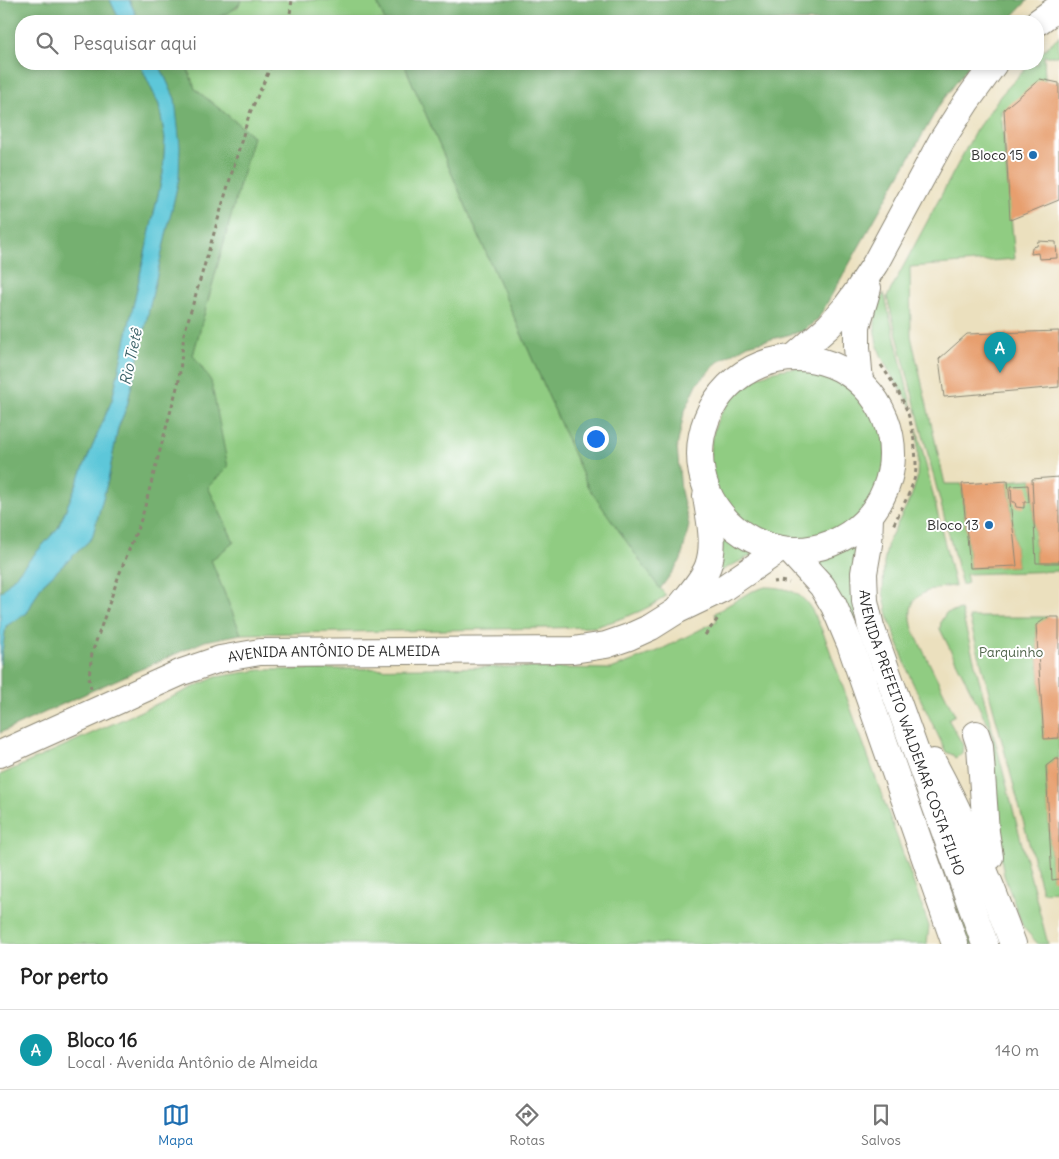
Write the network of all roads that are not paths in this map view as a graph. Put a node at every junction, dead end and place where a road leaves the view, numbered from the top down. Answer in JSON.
{"nodes":[{"id":1,"x":1059,"y":7,"type":"edge"},
{"id":2,"x":1044,"y":18,"type":"edge"},
{"id":3,"x":989,"y":70,"type":"edge"},
{"id":4,"x":875,"y":264,"type":"junction"},
{"id":5,"x":794,"y":357,"type":"junction"},
{"id":6,"x":860,"y":382,"type":"junction"},
{"id":7,"x":705,"y":489,"type":"junction"},
{"id":8,"x":880,"y":524,"type":"junction"},
{"id":9,"x":785,"y":551,"type":"junction"},
{"id":10,"x":678,"y":610,"type":"junction"},
{"id":11,"x":898,"y":703,"type":"junction"},
{"id":12,"x":0,"y":754,"type":"edge"},
{"id":13,"x":934,"y":763,"type":"junction"},
{"id":14,"x":1000,"y":910,"type":"junction"},
{"id":15,"x":955,"y":944,"type":"edge"},
{"id":16,"x":984,"y":944,"type":"edge"},
{"id":17,"x":1013,"y":944,"type":"edge"}],
"edges":[{"from":1,"to":2,"type":"street"},
{"from":3,"to":4,"type":"street"},
{"from":4,"to":5,"type":"street"},
{"from":4,"to":6,"type":"street"},
{"from":5,"to":6,"type":"street","name":"AVENIDA ANTÔNIO DE ALMEIDA"},
{"from":5,"to":7,"type":"street","name":"AVENIDA ANTÔNIO DE ALMEIDA"},
{"from":6,"to":8,"type":"street","name":"AVENIDA ANTÔNIO DE ALMEIDA"},
{"from":7,"to":9,"type":"street","name":"AVENIDA ANTÔNIO DE ALMEIDA"},
{"from":7,"to":10,"type":"street","name":"AVENIDA ANTÔNIO DE ALMEIDA"},
{"from":8,"to":9,"type":"street","name":"AVENIDA ANTÔNIO DE ALMEIDA"},
{"from":8,"to":11,"type":"street","name":"AVENIDA PREFEITO WALDEMAR COSTA FILHO"},
{"from":9,"to":10,"type":"street","name":"AVENIDA ANTÔNIO DE ALMEIDA"},
{"from":9,"to":15,"type":"street"},
{"from":10,"to":12,"type":"street","name":"AVENIDA ANTÔNIO DE ALMEIDA"},
{"from":11,"to":13,"type":"street"},
{"from":11,"to":16,"type":"street","name":"AVENIDA PREFEITO WALDEMAR COSTA FILHO"},
{"from":13,"to":14,"type":"street"},
{"from":13,"to":14,"type":"street"},
{"from":14,"to":17,"type":"street"}]}
